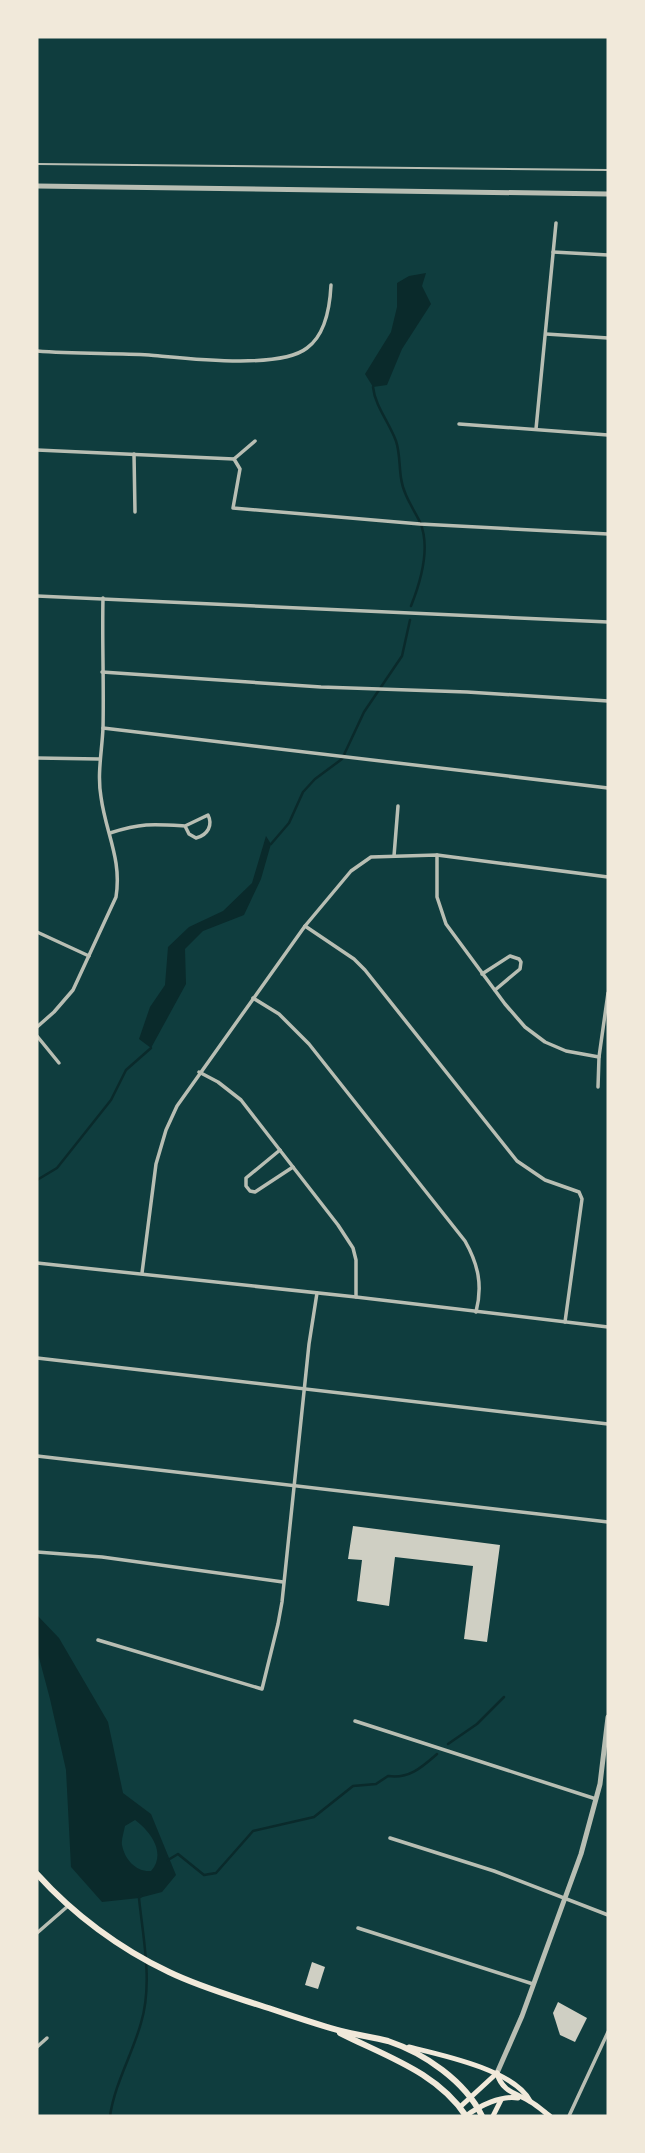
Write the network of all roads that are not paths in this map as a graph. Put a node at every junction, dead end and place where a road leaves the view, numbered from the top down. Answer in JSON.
{"nodes":[{"id":1,"x":37,"y":164,"type":"edge"},
{"id":2,"x":608,"y":170,"type":"edge"},
{"id":3,"x":37,"y":186,"type":"edge"},
{"id":4,"x":608,"y":194,"type":"edge"},
{"id":5,"x":556,"y":223,"type":"dead end"},
{"id":6,"x":553,"y":252,"type":"junction"},
{"id":7,"x":608,"y":255,"type":"edge"},
{"id":8,"x":331,"y":285,"type":"dead end"},
{"id":9,"x":546,"y":334,"type":"junction"},
{"id":10,"x":608,"y":338,"type":"edge"},
{"id":11,"x":37,"y":351,"type":"edge"},
{"id":12,"x":459,"y":424,"type":"dead end"},
{"id":13,"x":536,"y":429,"type":"junction"},
{"id":14,"x":608,"y":435,"type":"edge"},
{"id":15,"x":256,"y":441,"type":"dead end"},
{"id":16,"x":37,"y":450,"type":"edge"},
{"id":17,"x":134,"y":454,"type":"junction"},
{"id":18,"x":234,"y":459,"type":"junction"},
{"id":19,"x":135,"y":512,"type":"dead end"},
{"id":20,"x":608,"y":534,"type":"edge"},
{"id":21,"x":37,"y":596,"type":"edge"},
{"id":22,"x":103,"y":598,"type":"junction"},
{"id":23,"x":608,"y":622,"type":"edge"},
{"id":24,"x":102,"y":672,"type":"junction"},
{"id":25,"x":608,"y":701,"type":"edge"},
{"id":26,"x":103,"y":728,"type":"junction"},
{"id":27,"x":37,"y":758,"type":"edge"},
{"id":28,"x":99,"y":759,"type":"junction"},
{"id":29,"x":608,"y":788,"type":"edge"},
{"id":30,"x":398,"y":806,"type":"dead end"},
{"id":31,"x":185,"y":826,"type":"junction"},
{"id":32,"x":110,"y":833,"type":"junction"},
{"id":33,"x":437,"y":855,"type":"junction"},
{"id":34,"x":394,"y":856,"type":"junction"},
{"id":35,"x":608,"y":877,"type":"edge"},
{"id":36,"x":305,"y":926,"type":"junction"},
{"id":37,"x":37,"y":932,"type":"edge"},
{"id":38,"x":89,"y":956,"type":"junction"},
{"id":39,"x":482,"y":974,"type":"junction"},
{"id":40,"x":495,"y":990,"type":"junction"},
{"id":41,"x":608,"y":993,"type":"edge"},
{"id":42,"x":253,"y":998,"type":"junction"},
{"id":43,"x":37,"y":1027,"type":"edge"},
{"id":44,"x":37,"y":1036,"type":"edge"},
{"id":45,"x":599,"y":1057,"type":"junction"},
{"id":46,"x":59,"y":1063,"type":"dead end"},
{"id":47,"x":199,"y":1072,"type":"junction"},
{"id":48,"x":598,"y":1087,"type":"dead end"},
{"id":49,"x":280,"y":1150,"type":"junction"},
{"id":50,"x":293,"y":1167,"type":"junction"},
{"id":51,"x":37,"y":1263,"type":"edge"},
{"id":52,"x":142,"y":1273,"type":"junction"},
{"id":53,"x":317,"y":1293,"type":"junction"},
{"id":54,"x":356,"y":1297,"type":"junction"},
{"id":55,"x":476,"y":1312,"type":"junction"},
{"id":56,"x":565,"y":1322,"type":"junction"},
{"id":57,"x":608,"y":1327,"type":"edge"},
{"id":58,"x":37,"y":1358,"type":"edge"},
{"id":59,"x":304,"y":1390,"type":"junction"},
{"id":60,"x":608,"y":1424,"type":"edge"},
{"id":61,"x":37,"y":1455,"type":"edge"},
{"id":62,"x":294,"y":1484,"type":"junction"},
{"id":63,"x":608,"y":1522,"type":"edge"},
{"id":64,"x":37,"y":1552,"type":"edge"},
{"id":65,"x":283,"y":1582,"type":"junction"},
{"id":66,"x":98,"y":1640,"type":"dead end"},
{"id":67,"x":608,"y":1717,"type":"edge"},
{"id":68,"x":355,"y":1721,"type":"dead end"},
{"id":69,"x":606,"y":1756,"type":"edge"},
{"id":70,"x":596,"y":1799,"type":"junction"},
{"id":71,"x":390,"y":1838,"type":"dead end"},
{"id":72,"x":37,"y":1874,"type":"edge"},
{"id":73,"x":565,"y":1899,"type":"junction"},
{"id":74,"x":68,"y":1906,"type":"junction"},
{"id":75,"x":608,"y":1915,"type":"edge"},
{"id":76,"x":358,"y":1928,"type":"dead end"},
{"id":77,"x":37,"y":1933,"type":"edge"},
{"id":78,"x":533,"y":1984,"type":"junction"},
{"id":79,"x":319,"y":2024,"type":"junction"},
{"id":80,"x":608,"y":2032,"type":"edge"},
{"id":81,"x":47,"y":2038,"type":"dead end"},
{"id":82,"x":394,"y":2044,"type":"junction"},
{"id":83,"x":37,"y":2047,"type":"edge"},
{"id":84,"x":497,"y":2073,"type":"junction"},
{"id":85,"x":471,"y":2098,"type":"junction"},
{"id":86,"x":521,"y":2098,"type":"junction"},
{"id":87,"x":501,"y":2100,"type":"junction"},
{"id":88,"x":530,"y":2101,"type":"junction"},
{"id":89,"x":460,"y":2107,"type":"junction"},
{"id":90,"x":477,"y":2107,"type":"junction"},
{"id":91,"x":466,"y":2116,"type":"edge"},
{"id":92,"x":482,"y":2116,"type":"edge"},
{"id":93,"x":493,"y":2116,"type":"edge"},
{"id":94,"x":550,"y":2116,"type":"edge"},
{"id":95,"x":569,"y":2116,"type":"edge"}],
"edges":[{"from":1,"to":2,"type":"lane"},
{"from":3,"to":4,"type":"street"},
{"from":5,"to":6,"type":"street"},
{"from":6,"to":7,"type":"street"},
{"from":6,"to":9,"type":"street"},
{"from":8,"to":11,"type":"street"},
{"from":9,"to":10,"type":"street"},
{"from":9,"to":13,"type":"street"},
{"from":12,"to":13,"type":"street"},
{"from":13,"to":14,"type":"street"},
{"from":15,"to":18,"type":"street"},
{"from":16,"to":17,"type":"street"},
{"from":17,"to":18,"type":"street"},
{"from":17,"to":19,"type":"street"},
{"from":18,"to":20,"type":"street"},
{"from":21,"to":22,"type":"street"},
{"from":22,"to":23,"type":"street"},
{"from":22,"to":24,"type":"street"},
{"from":24,"to":25,"type":"street"},
{"from":24,"to":26,"type":"street"},
{"from":26,"to":28,"type":"street"},
{"from":26,"to":29,"type":"street"},
{"from":27,"to":28,"type":"street"},
{"from":28,"to":32,"type":"street"},
{"from":30,"to":34,"type":"street"},
{"from":31,"to":31,"type":"street"},
{"from":31,"to":32,"type":"street"},
{"from":32,"to":38,"type":"street"},
{"from":33,"to":34,"type":"street"},
{"from":33,"to":35,"type":"street"},
{"from":33,"to":39,"type":"street"},
{"from":34,"to":36,"type":"street"},
{"from":36,"to":42,"type":"street"},
{"from":36,"to":56,"type":"street"},
{"from":37,"to":38,"type":"street"},
{"from":38,"to":43,"type":"street"},
{"from":39,"to":40,"type":"street"},
{"from":39,"to":40,"type":"street"},
{"from":40,"to":45,"type":"street"},
{"from":41,"to":45,"type":"street"},
{"from":42,"to":47,"type":"street"},
{"from":42,"to":55,"type":"street"},
{"from":44,"to":46,"type":"street"},
{"from":45,"to":48,"type":"street"},
{"from":47,"to":49,"type":"street"},
{"from":47,"to":52,"type":"street"},
{"from":49,"to":50,"type":"street"},
{"from":49,"to":50,"type":"street"},
{"from":50,"to":54,"type":"street"},
{"from":51,"to":52,"type":"street"},
{"from":52,"to":53,"type":"street"},
{"from":53,"to":54,"type":"street"},
{"from":53,"to":59,"type":"street"},
{"from":54,"to":55,"type":"street"},
{"from":55,"to":56,"type":"street"},
{"from":56,"to":57,"type":"street"},
{"from":58,"to":59,"type":"street"},
{"from":59,"to":60,"type":"street"},
{"from":59,"to":62,"type":"street"},
{"from":61,"to":62,"type":"street"},
{"from":62,"to":63,"type":"street"},
{"from":62,"to":65,"type":"street"},
{"from":64,"to":65,"type":"street"},
{"from":65,"to":66,"type":"street"},
{"from":67,"to":69,"type":"street"},
{"from":68,"to":70,"type":"street"},
{"from":69,"to":70,"type":"street"},
{"from":70,"to":73,"type":"street"},
{"from":71,"to":73,"type":"street"},
{"from":72,"to":74,"type":"main road"},
{"from":73,"to":75,"type":"street"},
{"from":73,"to":78,"type":"street"},
{"from":74,"to":77,"type":"street"},
{"from":74,"to":79,"type":"main road"},
{"from":76,"to":78,"type":"street"},
{"from":78,"to":84,"type":"street"},
{"from":79,"to":82,"type":"main road"},
{"from":79,"to":89,"type":"main road"},
{"from":80,"to":95,"type":"street"},
{"from":81,"to":83,"type":"street"},
{"from":82,"to":84,"type":"main road"},
{"from":82,"to":85,"type":"main road"},
{"from":84,"to":85,"type":"main road"},
{"from":84,"to":86,"type":"main road"},
{"from":84,"to":88,"type":"main road"},
{"from":85,"to":89,"type":"main road"},
{"from":85,"to":90,"type":"main road"},
{"from":86,"to":87,"type":"main road"},
{"from":86,"to":88,"type":"main road"},
{"from":87,"to":90,"type":"main road"},
{"from":87,"to":93,"type":"main road"},
{"from":88,"to":94,"type":"main road"},
{"from":89,"to":91,"type":"main road"},
{"from":90,"to":91,"type":"main road"},
{"from":90,"to":92,"type":"main road"}]}
